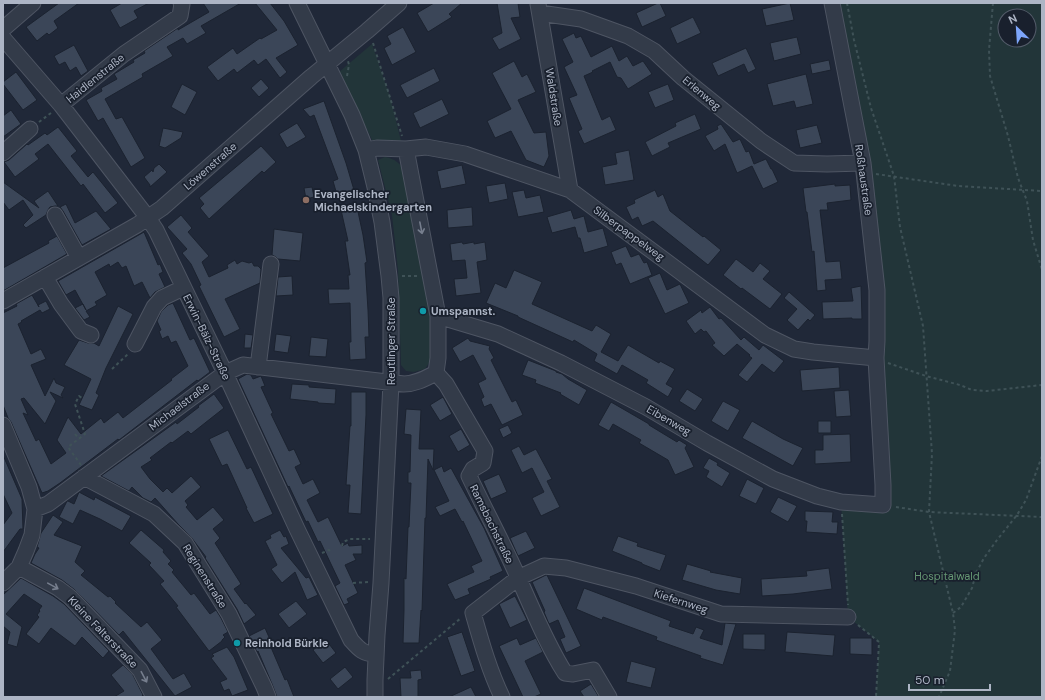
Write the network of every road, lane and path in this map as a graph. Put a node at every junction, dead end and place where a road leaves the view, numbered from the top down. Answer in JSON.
{"nodes":[{"id":1,"x":33,"y":3,"type":"edge"},
{"id":2,"x":181,"y":3,"type":"edge"},
{"id":3,"x":297,"y":3,"type":"edge"},
{"id":4,"x":399,"y":3,"type":"edge"},
{"id":5,"x":832,"y":3,"type":"edge"},
{"id":6,"x":847,"y":3,"type":"edge"},
{"id":7,"x":993,"y":3,"type":"edge"},
{"id":8,"x":539,"y":8,"type":"edge"},
{"id":9,"x":3,"y":29,"type":"edge"},
{"id":10,"x":367,"y":31,"type":"junction"},
{"id":11,"x":3,"y":38,"type":"edge"},
{"id":12,"x":327,"y":64,"type":"junction"},
{"id":13,"x":61,"y":105,"type":"junction"},
{"id":14,"x":30,"y":129,"type":"joint"},
{"id":15,"x":406,"y":149,"type":"junction"},
{"id":16,"x":366,"y":150,"type":"junction"},
{"id":17,"x":3,"y":153,"type":"edge"},
{"id":18,"x":863,"y":168,"type":"junction"},
{"id":19,"x":894,"y":176,"type":"junction"},
{"id":20,"x":570,"y":190,"type":"junction"},
{"id":21,"x":1023,"y":190,"type":"junction"},
{"id":22,"x":1042,"y":191,"type":"edge"},
{"id":23,"x":55,"y":215,"type":"dead end"},
{"id":24,"x":148,"y":218,"type":"junction"},
{"id":25,"x":79,"y":258,"type":"junction"},
{"id":26,"x":271,"y":264,"type":"dead end"},
{"id":27,"x":1042,"y":270,"type":"edge"},
{"id":28,"x":389,"y":276,"type":"junction"},
{"id":29,"x":46,"y":277,"type":"junction"},
{"id":30,"x":430,"y":277,"type":"junction"},
{"id":31,"x":183,"y":288,"type":"junction"},
{"id":32,"x":3,"y":302,"type":"edge"},
{"id":33,"x":438,"y":316,"type":"junction"},
{"id":34,"x":91,"y":335,"type":"dead end"},
{"id":35,"x":135,"y":344,"type":"joint"},
{"id":36,"x":876,"y":358,"type":"junction"},
{"id":37,"x":258,"y":367,"type":"junction"},
{"id":38,"x":112,"y":369,"type":"dead end"},
{"id":39,"x":225,"y":372,"type":"junction"},
{"id":40,"x":436,"y":372,"type":"junction"},
{"id":41,"x":926,"y":376,"type":"junction"},
{"id":42,"x":391,"y":383,"type":"junction"},
{"id":43,"x":1042,"y":385,"type":"edge"},
{"id":44,"x":82,"y":398,"type":"dead end"},
{"id":45,"x":3,"y":425,"type":"edge"},
{"id":46,"x":75,"y":434,"type":"dead end"},
{"id":47,"x":79,"y":439,"type":"junction"},
{"id":48,"x":1042,"y":456,"type":"edge"},
{"id":49,"x":86,"y":476,"type":"junction"},
{"id":50,"x":842,"y":502,"type":"junction"},
{"id":51,"x":883,"y":505,"type":"junction"},
{"id":52,"x":35,"y":509,"type":"junction"},
{"id":53,"x":929,"y":512,"type":"junction"},
{"id":54,"x":1017,"y":516,"type":"junction"},
{"id":55,"x":1042,"y":517,"type":"edge"},
{"id":56,"x":361,"y":539,"type":"dead end"},
{"id":57,"x":342,"y":546,"type":"dead end"},
{"id":58,"x":330,"y":552,"type":"dead end"},
{"id":59,"x":322,"y":553,"type":"dead end"},
{"id":60,"x":19,"y":567,"type":"junction"},
{"id":61,"x":518,"y":578,"type":"junction"},
{"id":62,"x":3,"y":583,"type":"edge"},
{"id":63,"x":473,"y":613,"type":"junction"},
{"id":64,"x":952,"y":613,"type":"junction"},
{"id":65,"x":848,"y":617,"type":"junction"},
{"id":66,"x":376,"y":654,"type":"junction"},
{"id":67,"x":375,"y":680,"type":"junction"},
{"id":68,"x":154,"y":697,"type":"edge"},
{"id":69,"x":268,"y":697,"type":"edge"},
{"id":70,"x":375,"y":697,"type":"edge"},
{"id":71,"x":502,"y":697,"type":"edge"},
{"id":72,"x":609,"y":697,"type":"edge"},
{"id":73,"x":876,"y":697,"type":"edge"},
{"id":74,"x":939,"y":697,"type":"edge"}],
"edges":[{"from":1,"to":9,"type":"street"},
{"from":2,"to":13,"type":"street","name":"Haidlenstraße"},
{"from":3,"to":12,"type":"street","name":"Reutlinger Straße"},
{"from":4,"to":10,"type":"street","name":"Löwenstraße"},
{"from":5,"to":18,"type":"street","name":"Roßhaustraße"},
{"from":6,"to":19,"type":"path"},
{"from":7,"to":21,"type":"path"},
{"from":8,"to":18,"type":"street","name":"Erlenweg"},
{"from":8,"to":20,"type":"street","name":"Waldstraße"},
{"from":10,"to":12,"type":"street","name":"Löwenstraße"},
{"from":10,"to":15,"type":"path"},
{"from":11,"to":13,"type":"street","name":"Erwin-Bälz-Straße"},
{"from":12,"to":16,"type":"street","name":"Reutlinger Straße"},
{"from":12,"to":24,"type":"street","name":"Löwenstraße"},
{"from":13,"to":14,"type":"path","name":"Haidlenstraße"},
{"from":13,"to":24,"type":"street","name":"Erwin-Bälz-Straße"},
{"from":14,"to":17,"type":"street"},
{"from":15,"to":16,"type":"street","name":"Silberpappelweg"},
{"from":15,"to":20,"type":"street","name":"Silberpappelweg"},
{"from":15,"to":30,"type":"street","one_way":true},
{"from":16,"to":28,"type":"street","name":"Reutlinger Straße"},
{"from":18,"to":19,"type":"path"},
{"from":18,"to":36,"type":"street","name":"Roßhaustraße"},
{"from":19,"to":21,"type":"path"},
{"from":19,"to":41,"type":"path"},
{"from":20,"to":36,"type":"street","name":"Silberpappelweg"},
{"from":21,"to":22,"type":"path"},
{"from":21,"to":27,"type":"path"},
{"from":23,"to":25,"type":"street"},
{"from":24,"to":25,"type":"street","name":"Löwenstraße"},
{"from":24,"to":31,"type":"street","name":"Erwin-Bälz-Straße"},
{"from":25,"to":29,"type":"street","name":"Löwenstraße"},
{"from":26,"to":37,"type":"street"},
{"from":28,"to":30,"type":"path"},
{"from":28,"to":42,"type":"street","name":"Reutlinger Straße"},
{"from":29,"to":32,"type":"street","name":"Löwenstraße"},
{"from":29,"to":34,"type":"street"},
{"from":30,"to":33,"type":"street"},
{"from":31,"to":35,"type":"street"},
{"from":31,"to":39,"type":"street","name":"Erwin-Bälz-Straße"},
{"from":33,"to":40,"type":"street"},
{"from":33,"to":50,"type":"street","name":"Eibenweg"},
{"from":35,"to":38,"type":"path"},
{"from":36,"to":41,"type":"path"},
{"from":36,"to":51,"type":"street","name":"Roßhaustraße"},
{"from":37,"to":39,"type":"street","name":"Michaelstraße"},
{"from":37,"to":42,"type":"street","name":"Michaelstraße"},
{"from":39,"to":49,"type":"street","name":"Michaelstraße"},
{"from":39,"to":66,"type":"street","name":"Erwin-Bälz-Straße"},
{"from":40,"to":42,"type":"street"},
{"from":40,"to":61,"type":"street","name":"Ramsbachstraße"},
{"from":41,"to":43,"type":"path"},
{"from":41,"to":53,"type":"path"},
{"from":42,"to":66,"type":"street","name":"Reutlinger Straße"},
{"from":44,"to":47,"type":"path"},
{"from":45,"to":52,"type":"street"},
{"from":46,"to":47,"type":"path"},
{"from":47,"to":49,"type":"path"},
{"from":48,"to":54,"type":"path"},
{"from":49,"to":52,"type":"street","name":"Michaelstraße"},
{"from":49,"to":69,"type":"street","name":"Reginenstraße"},
{"from":50,"to":51,"type":"street","name":"Eibenweg"},
{"from":50,"to":65,"type":"path"},
{"from":51,"to":53,"type":"path"},
{"from":52,"to":60,"type":"street"},
{"from":53,"to":54,"type":"path"},
{"from":53,"to":64,"type":"path"},
{"from":54,"to":55,"type":"path"},
{"from":54,"to":64,"type":"path"},
{"from":56,"to":57,"type":"path"},
{"from":58,"to":59,"type":"path"},
{"from":60,"to":62,"type":"street"},
{"from":60,"to":68,"type":"street","name":"Kleine Falterstraße","one_way":true},
{"from":61,"to":63,"type":"street","name":"Kiefernweg"},
{"from":61,"to":65,"type":"street","name":"Kiefernweg"},
{"from":61,"to":72,"type":"street","name":"Ramsbachstraße"},
{"from":63,"to":67,"type":"path"},
{"from":63,"to":71,"type":"street"},
{"from":64,"to":74,"type":"path"},
{"from":65,"to":73,"type":"path"},
{"from":66,"to":67,"type":"street","name":"Reutlinger Straße"},
{"from":67,"to":70,"type":"street","name":"Reutlinger Straße"}]}
